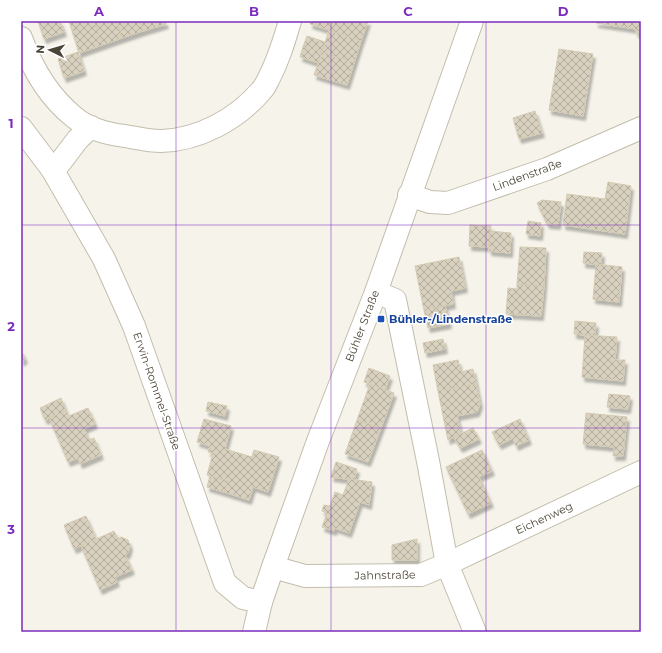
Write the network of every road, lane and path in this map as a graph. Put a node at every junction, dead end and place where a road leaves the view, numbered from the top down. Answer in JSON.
{"nodes":[{"id":1,"x":290,"y":21,"type":"edge"},
{"id":2,"x":472,"y":21,"type":"edge"},
{"id":3,"x":22,"y":43,"type":"edge"},
{"id":4,"x":91,"y":127,"type":"junction"},
{"id":5,"x":21,"y":128,"type":"edge"},
{"id":6,"x":640,"y":132,"type":"edge"},
{"id":7,"x":52,"y":170,"type":"junction"},
{"id":8,"x":409,"y":194,"type":"junction"},
{"id":9,"x":376,"y":292,"type":"junction"},
{"id":10,"x":641,"y":472,"type":"edge"},
{"id":11,"x":447,"y":564,"type":"junction"},
{"id":12,"x":272,"y":567,"type":"junction"},
{"id":13,"x":261,"y":602,"type":"junction"},
{"id":14,"x":254,"y":632,"type":"edge"},
{"id":15,"x":474,"y":632,"type":"edge"}],
"edges":[{"from":1,"to":4,"type":"street"},
{"from":2,"to":8,"type":"street","name":"Bühler Straße"},
{"from":3,"to":4,"type":"street"},
{"from":4,"to":7,"type":"street"},
{"from":5,"to":7,"type":"street","name":"Erwin-Rommel-Straße"},
{"from":6,"to":8,"type":"street","name":"Lindenstraße"},
{"from":7,"to":13,"type":"street","name":"Erwin-Rommel-Straße"},
{"from":8,"to":9,"type":"street","name":"Bühler Straße"},
{"from":9,"to":11,"type":"street"},
{"from":9,"to":12,"type":"street","name":"Bühler Straße"},
{"from":10,"to":11,"type":"street","name":"Eichenweg"},
{"from":11,"to":12,"type":"street","name":"Jahnstraße"},
{"from":11,"to":15,"type":"street"},
{"from":12,"to":13,"type":"street","name":"Bühler Straße"},
{"from":13,"to":14,"type":"street","name":"Bühler Straße"}]}
